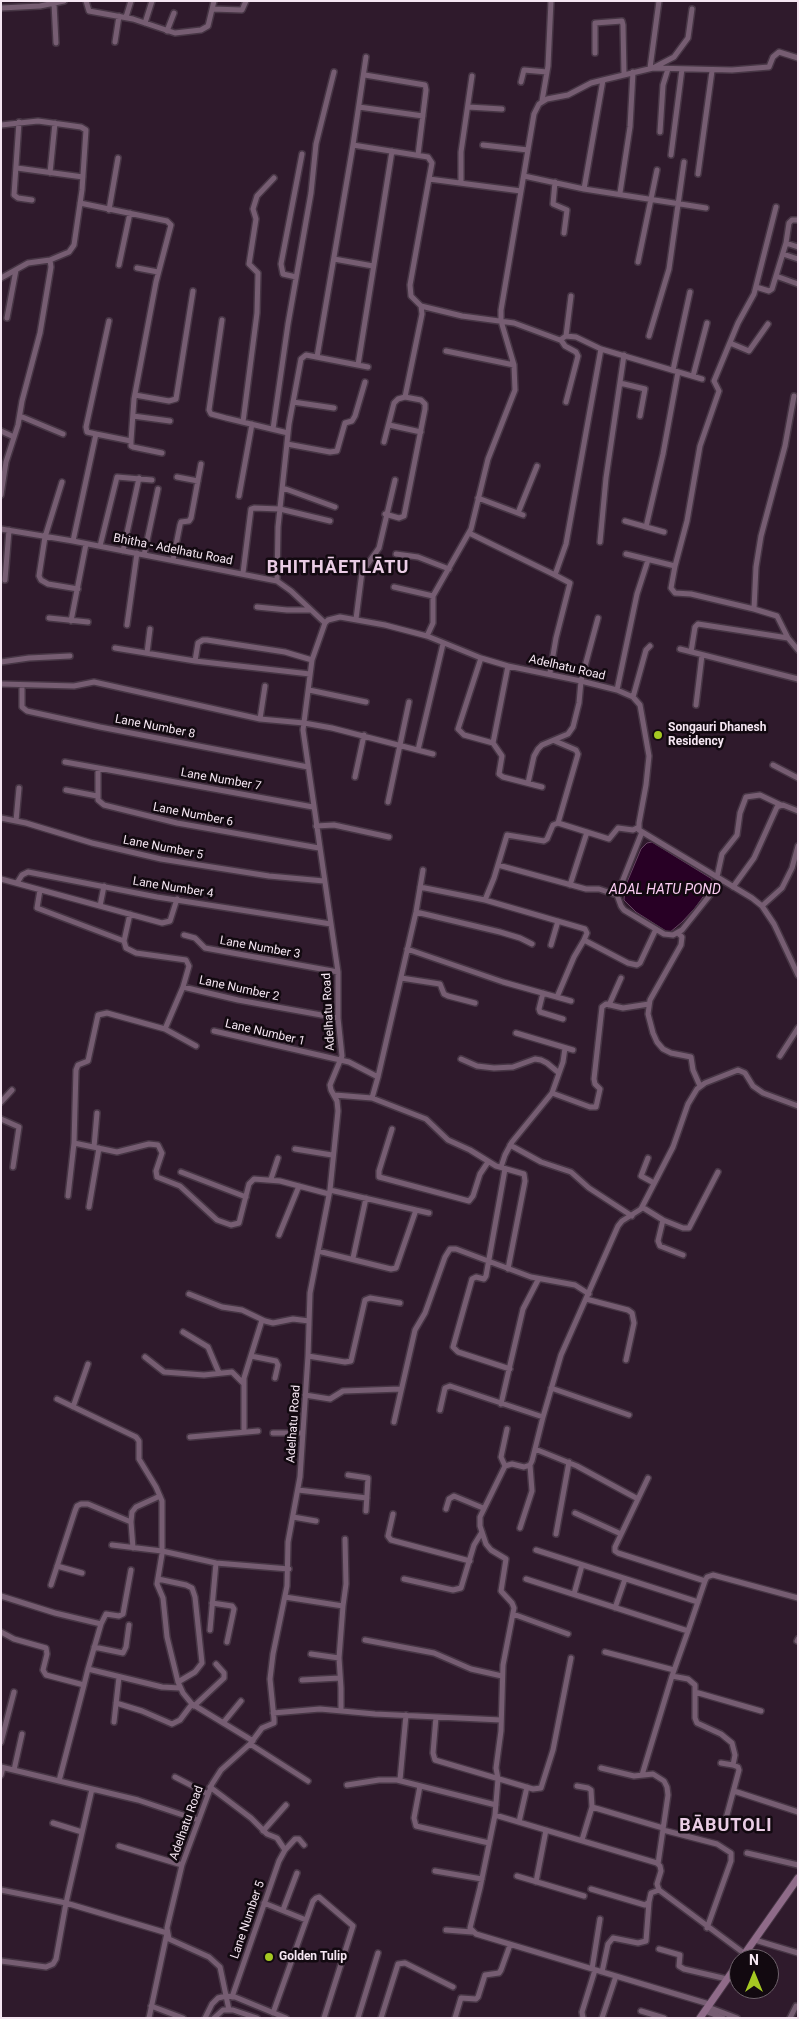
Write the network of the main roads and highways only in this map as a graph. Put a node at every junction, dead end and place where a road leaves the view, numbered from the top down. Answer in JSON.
{"nodes":[{"id":1,"x":798,"y":1878,"type":"edge"},
{"id":2,"x":748,"y":1949,"type":"edge"},
{"id":3,"x":729,"y":1977,"type":"edge"},
{"id":4,"x":700,"y":2018,"type":"edge"}],
"edges":[{"from":1,"to":2,"type":"main road"},
{"from":3,"to":4,"type":"main road"}]}
